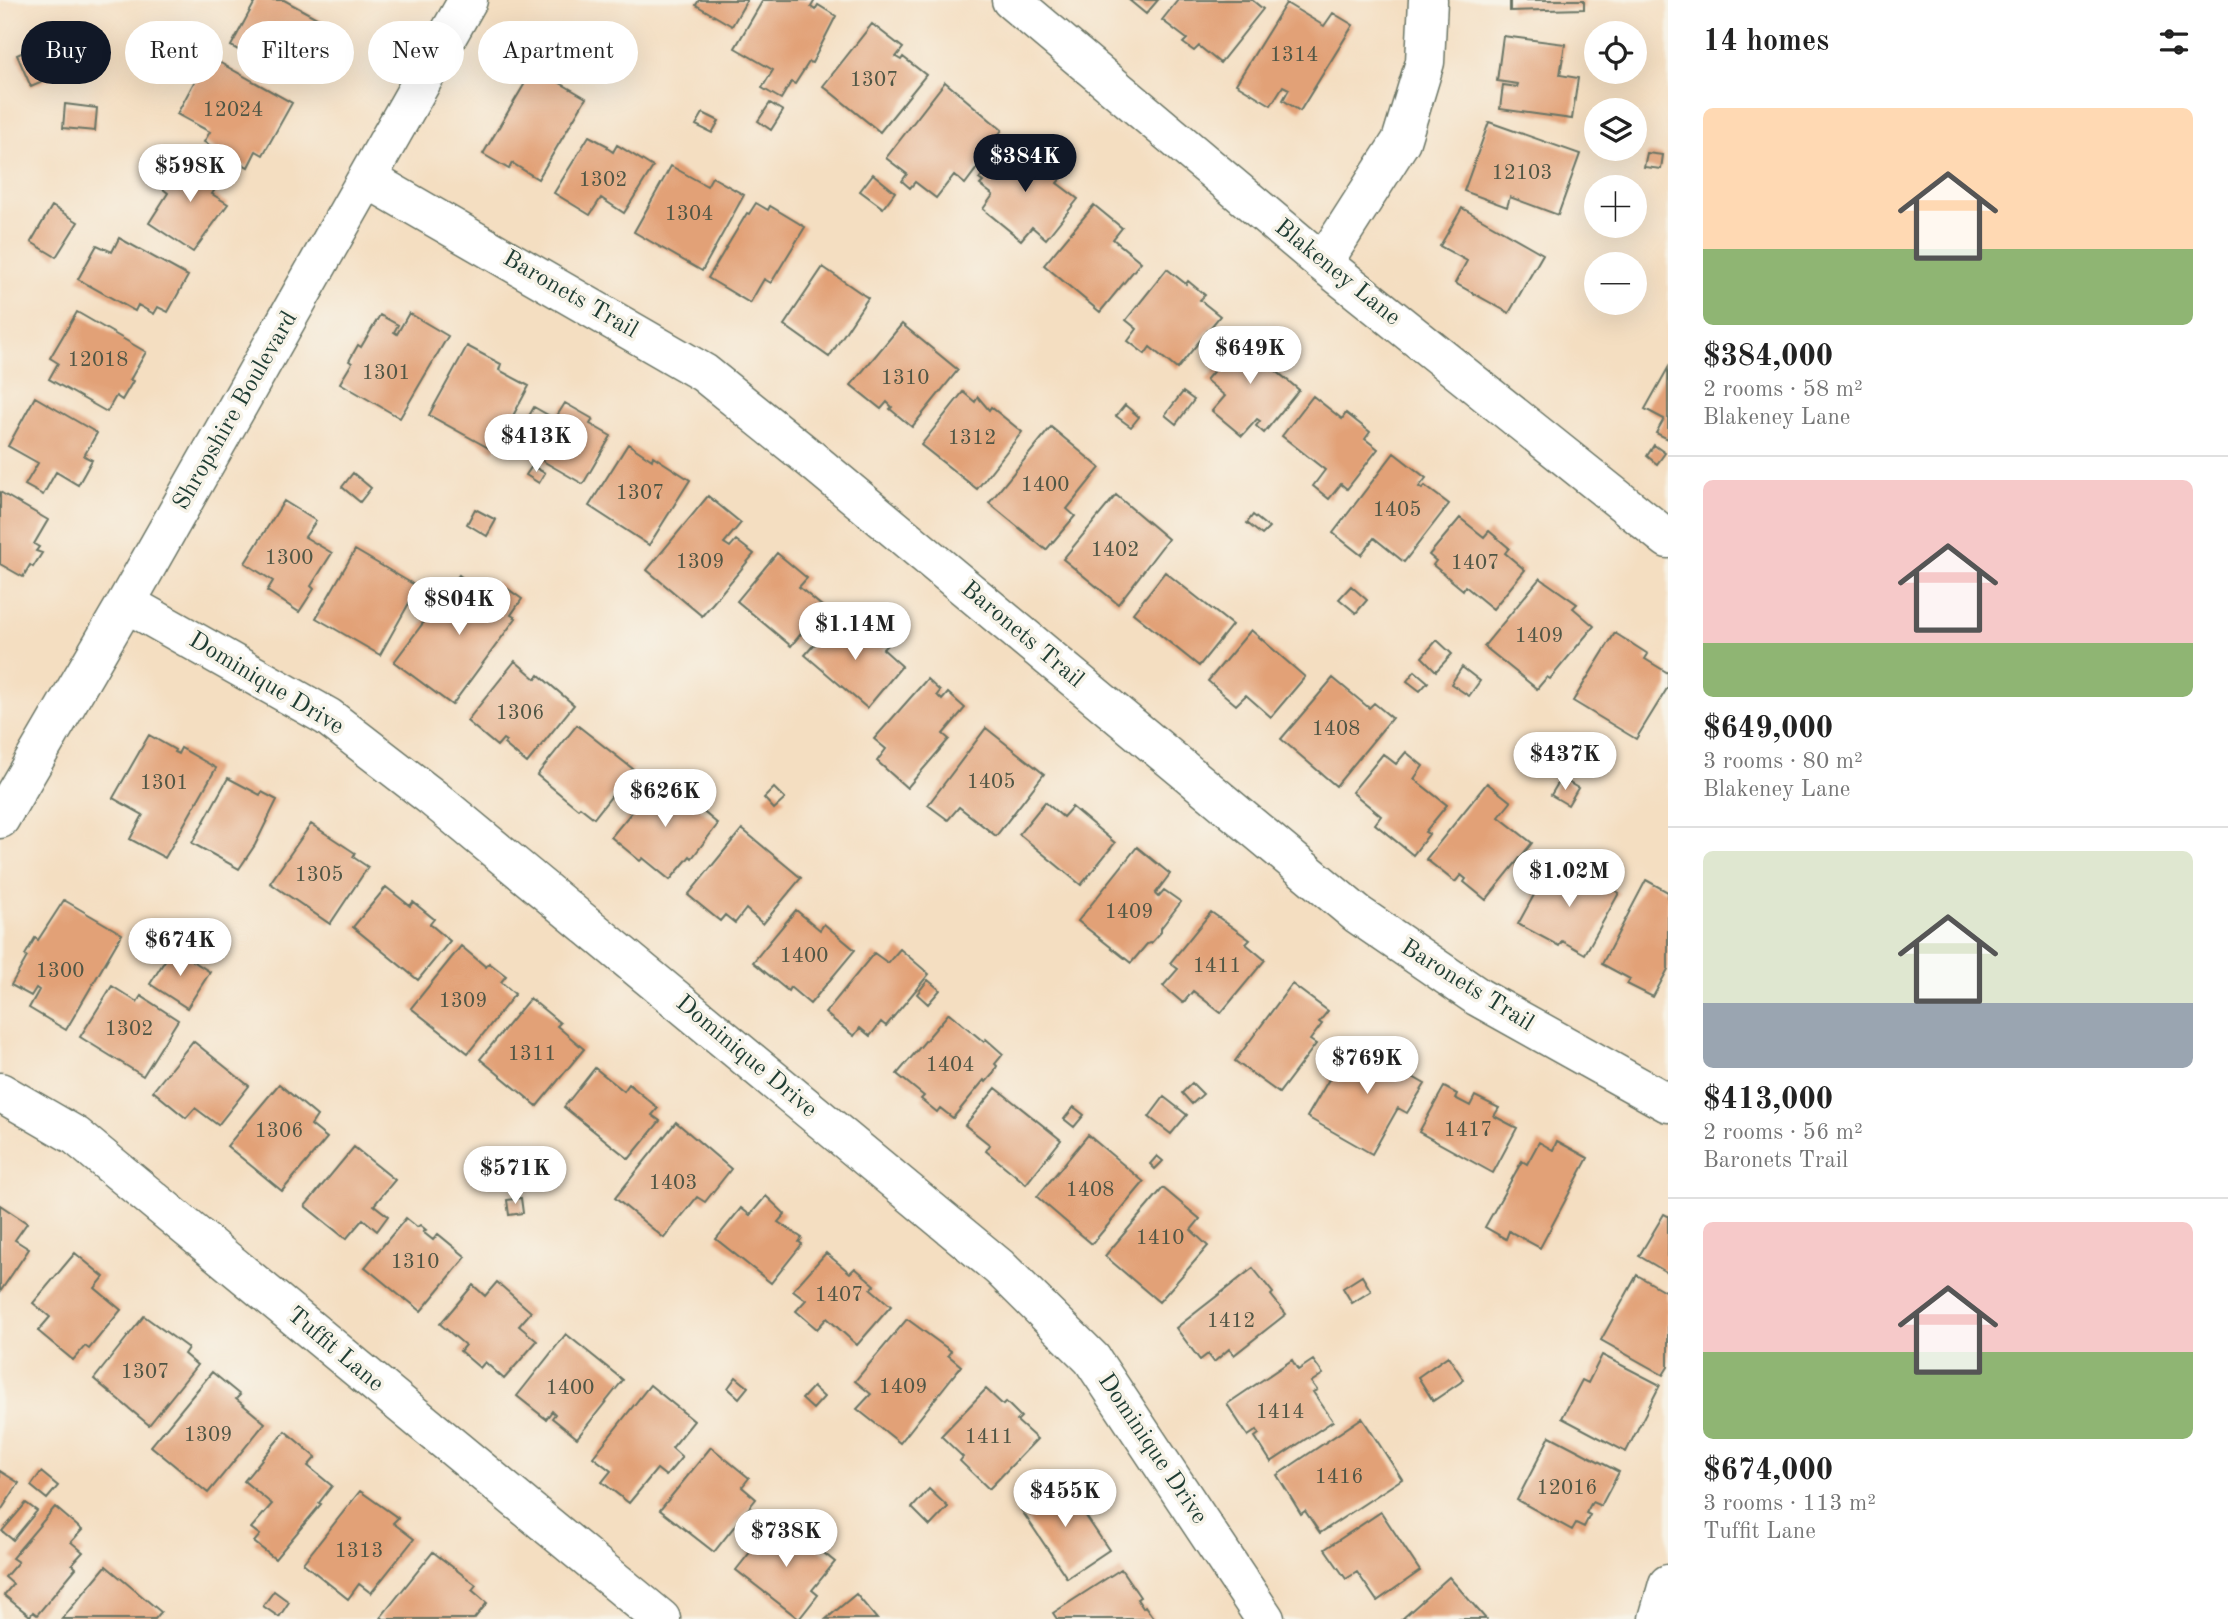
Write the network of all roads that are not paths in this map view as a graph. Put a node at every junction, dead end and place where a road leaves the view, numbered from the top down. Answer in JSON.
{"nodes":[{"id":1,"x":468,"y":0,"type":"edge"},
{"id":2,"x":1012,"y":0,"type":"edge"},
{"id":3,"x":1428,"y":0,"type":"edge"},
{"id":4,"x":368,"y":179,"type":"junction"},
{"id":5,"x":1323,"y":263,"type":"junction"},
{"id":6,"x":1668,"y":539,"type":"edge"},
{"id":7,"x":126,"y":603,"type":"junction"},
{"id":8,"x":0,"y":819,"type":"edge"},
{"id":9,"x":0,"y":1092,"type":"edge"},
{"id":10,"x":1668,"y":1103,"type":"edge"},
{"id":11,"x":1668,"y":1584,"type":"edge"},
{"id":12,"x":661,"y":1619,"type":"edge"},
{"id":13,"x":1265,"y":1619,"type":"edge"},
{"id":14,"x":1658,"y":1619,"type":"edge"}],
"edges":[{"from":1,"to":4,"type":"street","name":"Shropshire Boulevard"},
{"from":2,"to":5,"type":"street","name":"Blakeney Lane"},
{"from":3,"to":5,"type":"street"},
{"from":4,"to":7,"type":"street","name":"Shropshire Boulevard"},
{"from":4,"to":10,"type":"street","name":"Baronets Trail"},
{"from":5,"to":6,"type":"street","name":"Blakeney Lane"},
{"from":7,"to":8,"type":"street","name":"Shropshire Boulevard"},
{"from":7,"to":13,"type":"street","name":"Dominique Drive"},
{"from":9,"to":12,"type":"street","name":"Tuffit Lane"},
{"from":11,"to":14,"type":"street"}]}
